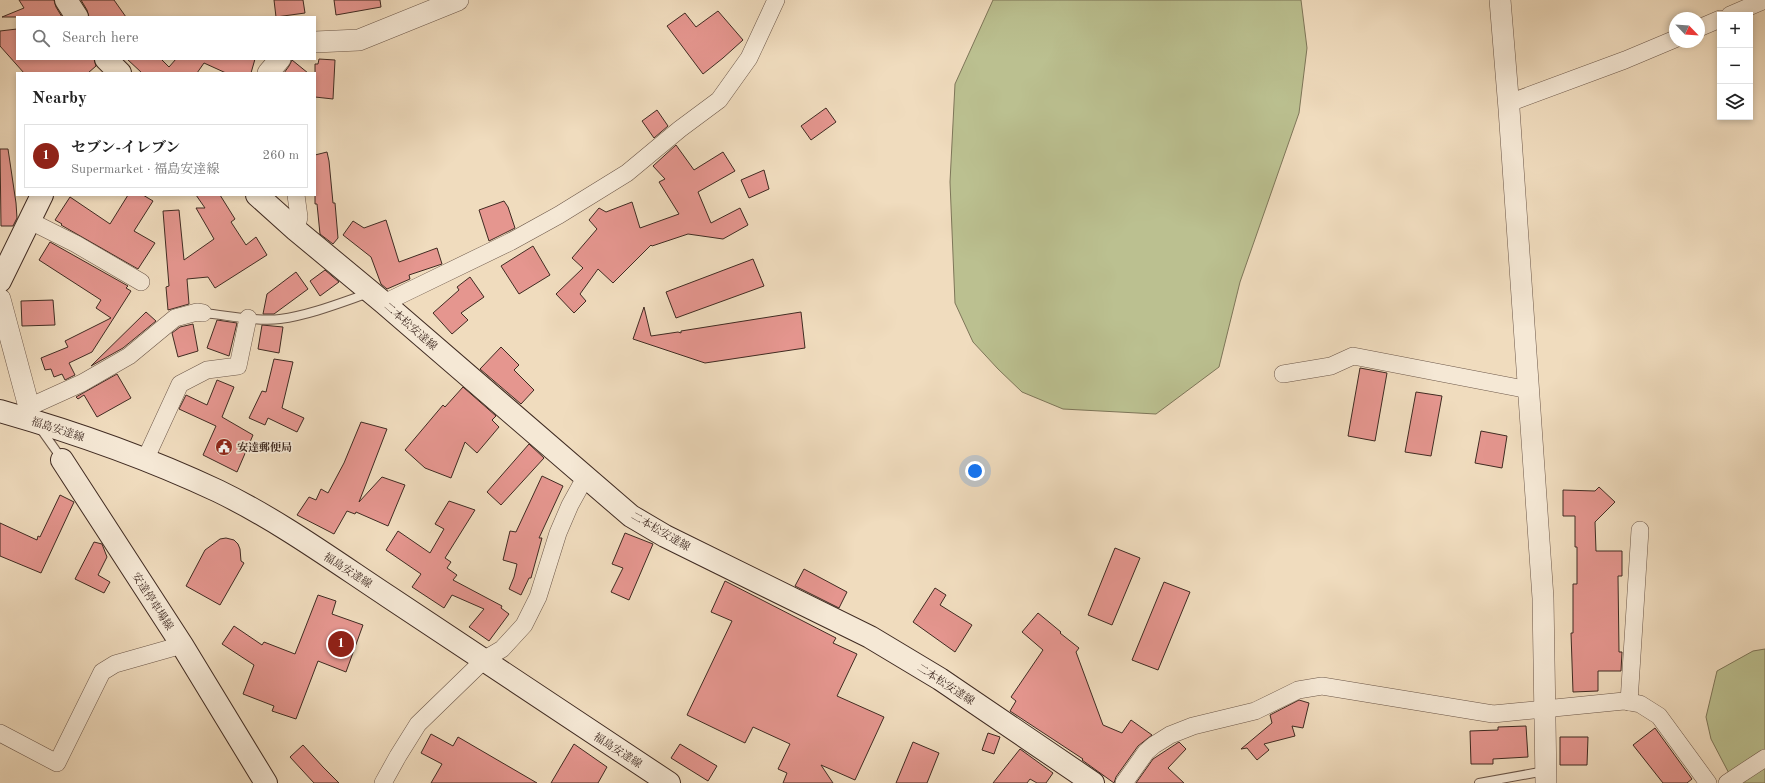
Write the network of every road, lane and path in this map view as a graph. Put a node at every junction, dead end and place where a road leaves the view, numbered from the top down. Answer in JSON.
{"nodes":[{"id":1,"x":66,"y":0,"type":"edge"},
{"id":2,"x":458,"y":0,"type":"edge"},
{"id":3,"x":776,"y":0,"type":"edge"},
{"id":4,"x":1500,"y":0,"type":"edge"},
{"id":5,"x":1765,"y":0,"type":"edge"},
{"id":6,"x":426,"y":6,"type":"edge"},
{"id":7,"x":1737,"y":12,"type":"edge"},
{"id":8,"x":75,"y":16,"type":"edge"},
{"id":9,"x":1717,"y":20,"type":"edge"},
{"id":10,"x":1705,"y":25,"type":"edge"},
{"id":11,"x":1669,"y":41,"type":"edge"},
{"id":12,"x":316,"y":42,"type":"edge"},
{"id":13,"x":279,"y":60,"type":"edge"},
{"id":14,"x":269,"y":72,"type":"edge"},
{"id":15,"x":1509,"y":103,"type":"junction"},
{"id":16,"x":42,"y":196,"type":"edge"},
{"id":17,"x":258,"y":196,"type":"edge"},
{"id":18,"x":296,"y":196,"type":"edge"},
{"id":19,"x":30,"y":220,"type":"junction"},
{"id":20,"x":296,"y":230,"type":"junction"},
{"id":21,"x":0,"y":281,"type":"edge"},
{"id":22,"x":141,"y":282,"type":"dead end"},
{"id":23,"x":378,"y":298,"type":"junction"},
{"id":24,"x":0,"y":299,"type":"edge"},
{"id":25,"x":203,"y":313,"type":"joint"},
{"id":26,"x":248,"y":318,"type":"junction"},
{"id":27,"x":1283,"y":374,"type":"dead end"},
{"id":28,"x":1529,"y":390,"type":"junction"},
{"id":29,"x":0,"y":411,"type":"edge"},
{"id":30,"x":32,"y":414,"type":"junction"},
{"id":31,"x":62,"y":460,"type":"joint"},
{"id":32,"x":145,"y":460,"type":"junction"},
{"id":33,"x":586,"y":476,"type":"junction"},
{"id":34,"x":1640,"y":530,"type":"dead end"},
{"id":35,"x":182,"y":645,"type":"junction"},
{"id":36,"x":485,"y":659,"type":"junction"},
{"id":37,"x":1629,"y":702,"type":"junction"},
{"id":38,"x":1544,"y":708,"type":"junction"},
{"id":39,"x":0,"y":733,"type":"edge"},
{"id":40,"x":1765,"y":758,"type":"edge"},
{"id":41,"x":1546,"y":777,"type":"edge"},
{"id":42,"x":266,"y":783,"type":"edge"},
{"id":43,"x":383,"y":783,"type":"edge"},
{"id":44,"x":669,"y":783,"type":"edge"},
{"id":45,"x":1093,"y":783,"type":"edge"},
{"id":46,"x":1124,"y":783,"type":"edge"},
{"id":47,"x":1479,"y":783,"type":"edge"},
{"id":48,"x":1708,"y":783,"type":"edge"},
{"id":49,"x":1727,"y":783,"type":"edge"}],
"edges":[{"from":1,"to":8,"type":"main road"},
{"from":2,"to":6,"type":"street"},
{"from":3,"to":23,"type":"street"},
{"from":4,"to":15,"type":"street"},
{"from":5,"to":7,"type":"street"},
{"from":6,"to":12,"type":"street"},
{"from":9,"to":10,"type":"street"},
{"from":11,"to":15,"type":"street"},
{"from":13,"to":14,"type":"street"},
{"from":15,"to":28,"type":"street"},
{"from":16,"to":19,"type":"main road"},
{"from":17,"to":20,"type":"main road","name":"二本松安達線"},
{"from":18,"to":20,"type":"street"},
{"from":19,"to":21,"type":"main road"},
{"from":19,"to":22,"type":"street"},
{"from":20,"to":23,"type":"main road","name":"二本松安達線"},
{"from":23,"to":26,"type":"lane"},
{"from":23,"to":33,"type":"main road","name":"二本松安達線"},
{"from":24,"to":30,"type":"street"},
{"from":25,"to":26,"type":"lane"},
{"from":25,"to":30,"type":"street"},
{"from":26,"to":32,"type":"street"},
{"from":27,"to":28,"type":"street"},
{"from":28,"to":38,"type":"street"},
{"from":29,"to":30,"type":"main road","name":"福島安達線"},
{"from":30,"to":31,"type":"lane","name":"安達停車場線"},
{"from":30,"to":32,"type":"main road","name":"福島安達線"},
{"from":31,"to":35,"type":"main road","name":"安達停車場線"},
{"from":32,"to":36,"type":"main road","name":"福島安達線"},
{"from":33,"to":36,"type":"street"},
{"from":33,"to":45,"type":"main road","name":"二本松安達線"},
{"from":34,"to":37,"type":"street"},
{"from":35,"to":39,"type":"street"},
{"from":35,"to":42,"type":"main road","name":"安達停車場線"},
{"from":36,"to":43,"type":"street"},
{"from":36,"to":44,"type":"main road","name":"福島安達線"},
{"from":37,"to":38,"type":"street"},
{"from":37,"to":48,"type":"street"},
{"from":38,"to":41,"type":"street"},
{"from":38,"to":46,"type":"street"},
{"from":40,"to":49,"type":"street"},
{"from":41,"to":47,"type":"lane"}]}
